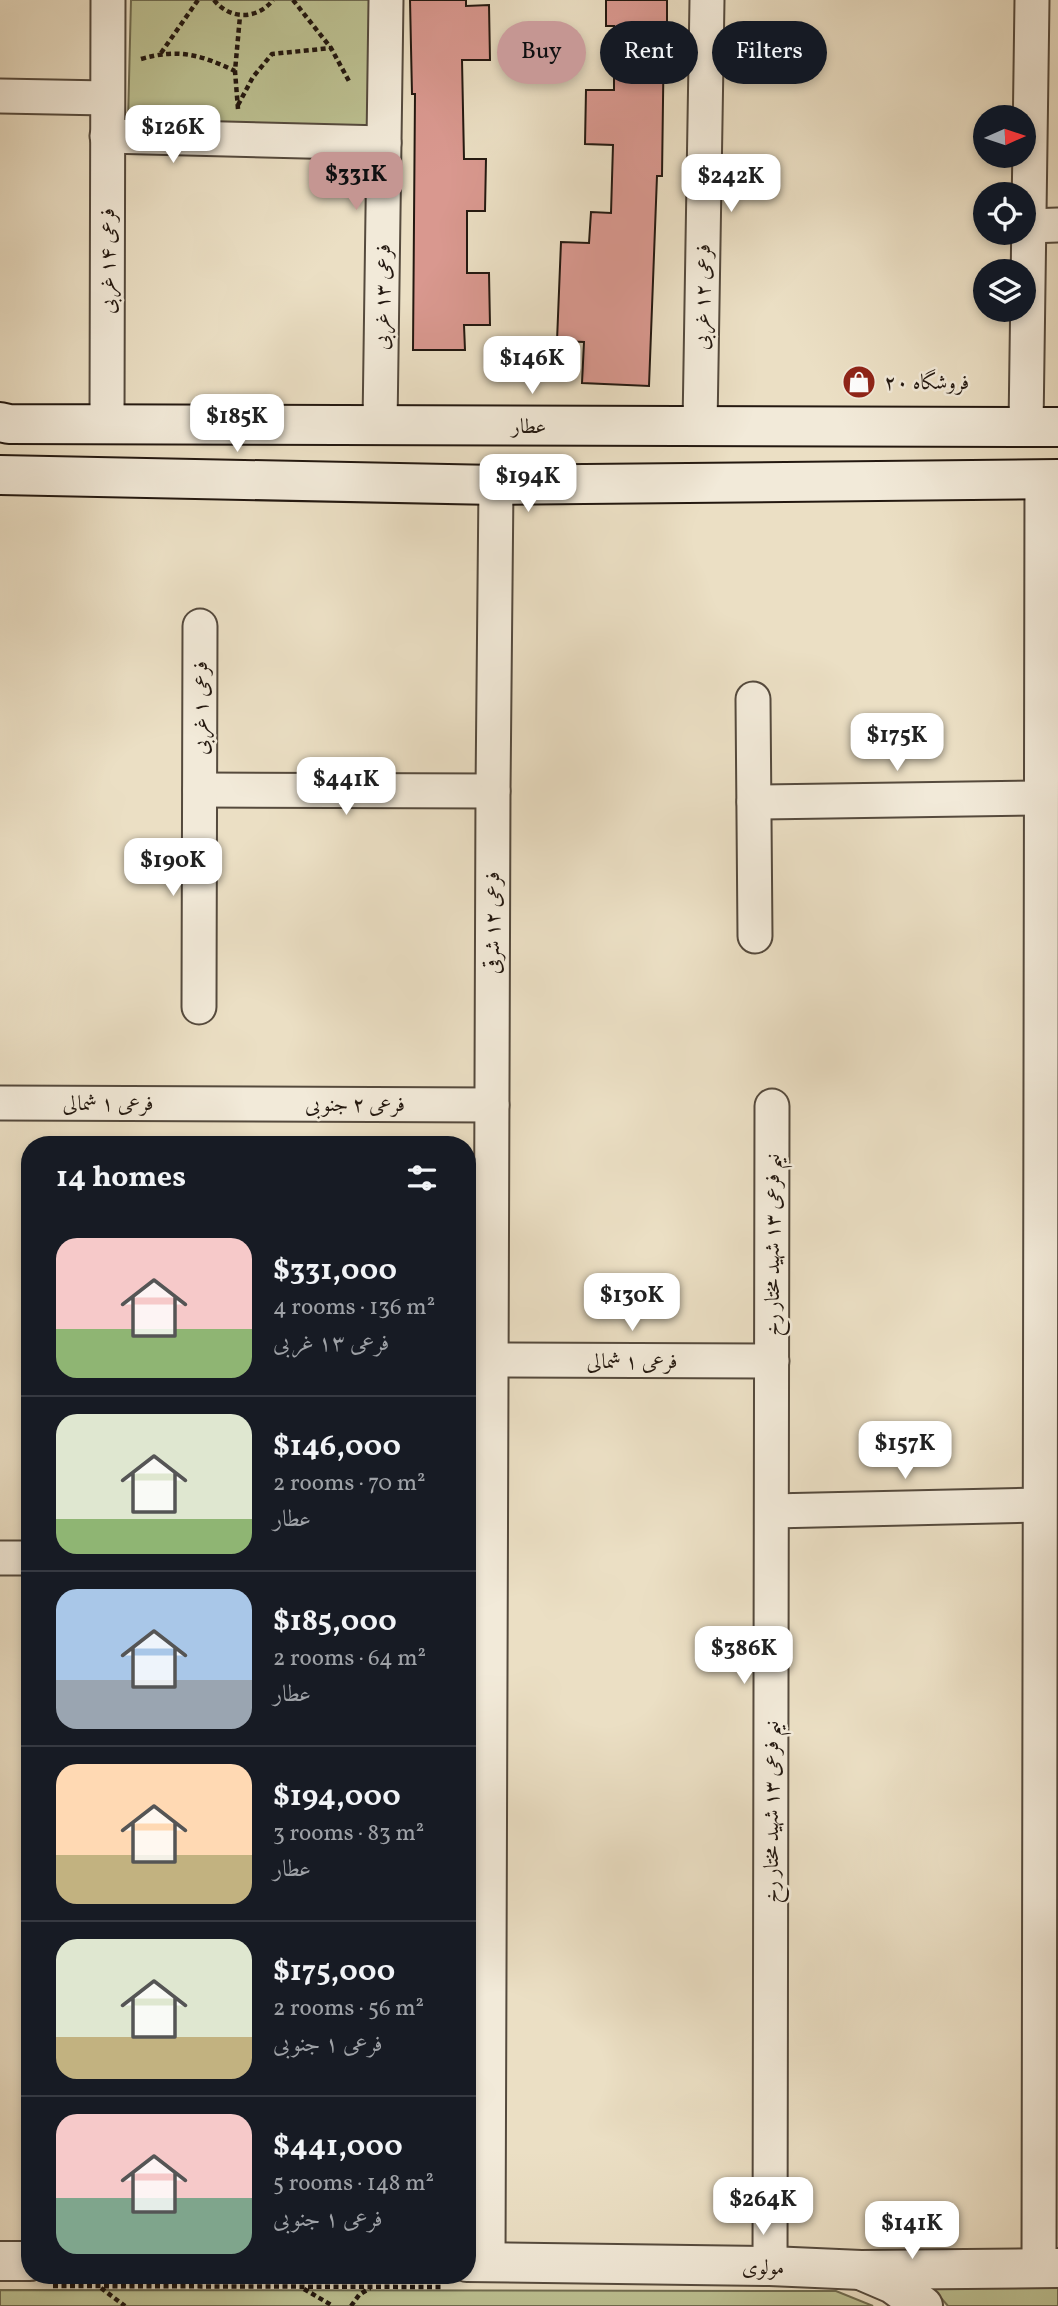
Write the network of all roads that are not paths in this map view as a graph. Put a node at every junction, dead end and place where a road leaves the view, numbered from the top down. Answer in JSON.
{"nodes":[{"id":1,"x":108,"y":0,"type":"edge"},
{"id":2,"x":386,"y":0,"type":"edge"},
{"id":3,"x":707,"y":0,"type":"edge"},
{"id":4,"x":1032,"y":0,"type":"edge"},
{"id":5,"x":0,"y":96,"type":"edge"},
{"id":6,"x":107,"y":98,"type":"junction"},
{"id":7,"x":1044,"y":100,"type":"edge"},
{"id":8,"x":107,"y":136,"type":"junction"},
{"id":9,"x":384,"y":143,"type":"junction"},
{"id":10,"x":1044,"y":225,"type":"edge"},
{"id":11,"x":0,"y":422,"type":"edge"},
{"id":12,"x":107,"y":424,"type":"junction"},
{"id":13,"x":209,"y":425,"type":"junction"},
{"id":14,"x":380,"y":425,"type":"junction"},
{"id":15,"x":700,"y":426,"type":"junction"},
{"id":16,"x":1042,"y":427,"type":"edge"},
{"id":17,"x":0,"y":475,"type":"edge"},
{"id":18,"x":1050,"y":479,"type":"edge"},
{"id":19,"x":207,"y":480,"type":"junction"},
{"id":20,"x":496,"y":485,"type":"junction"},
{"id":21,"x":200,"y":626,"type":"dead end"},
{"id":22,"x":753,"y":699,"type":"dead end"},
{"id":23,"x":200,"y":790,"type":"junction"},
{"id":24,"x":493,"y":791,"type":"junction"},
{"id":25,"x":1040,"y":797,"type":"junction"},
{"id":26,"x":754,"y":802,"type":"junction"},
{"id":27,"x":755,"y":936,"type":"dead end"},
{"id":28,"x":199,"y":1007,"type":"dead end"},
{"id":29,"x":0,"y":1103,"type":"edge"},
{"id":30,"x":217,"y":1104,"type":"joint"},
{"id":31,"x":492,"y":1105,"type":"junction"},
{"id":32,"x":772,"y":1106,"type":"dead end"},
{"id":33,"x":1049,"y":1351,"type":"edge"},
{"id":34,"x":492,"y":1360,"type":"junction"},
{"id":35,"x":772,"y":1361,"type":"junction"},
{"id":36,"x":1039,"y":1505,"type":"junction"},
{"id":37,"x":772,"y":1511,"type":"junction"},
{"id":38,"x":479,"y":1554,"type":"edge"},
{"id":39,"x":0,"y":1558,"type":"edge"},
{"id":40,"x":21,"y":1558,"type":"edge"},
{"id":41,"x":479,"y":1923,"type":"edge"},
{"id":42,"x":0,"y":2261,"type":"edge"},
{"id":43,"x":21,"y":2261,"type":"edge"},
{"id":44,"x":478,"y":2262,"type":"edge"},
{"id":45,"x":770,"y":2266,"type":"junction"},
{"id":46,"x":1049,"y":2268,"type":"edge"},
{"id":47,"x":861,"y":2270,"type":"junction"},
{"id":48,"x":923,"y":2306,"type":"edge"}],
"edges":[{"from":1,"to":6,"type":"street","name":"فرعی ۱۴ غربی"},
{"from":2,"to":9,"type":"street","name":"فرعی ۱۳ غربی"},
{"from":3,"to":15,"type":"street","name":"فرعی ۱۲ غربی"},
{"from":4,"to":7,"type":"street"},
{"from":5,"to":6,"type":"street"},
{"from":6,"to":8,"type":"street","name":"فرعی ۱۴ غربی"},
{"from":7,"to":10,"type":"street"},
{"from":8,"to":9,"type":"street"},
{"from":8,"to":12,"type":"street","name":"فرعی ۱۴ غربی"},
{"from":9,"to":14,"type":"street","name":"فرعی ۱۳ غربی"},
{"from":10,"to":16,"type":"street"},
{"from":11,"to":12,"type":"main road","name":"عطار"},
{"from":12,"to":13,"type":"main road","name":"عطار"},
{"from":13,"to":14,"type":"main road","name":"عطار"},
{"from":13,"to":19,"type":"main road"},
{"from":14,"to":15,"type":"main road","name":"عطار"},
{"from":15,"to":16,"type":"main road","name":"عطار"},
{"from":17,"to":19,"type":"main road"},
{"from":18,"to":20,"type":"main road"},
{"from":18,"to":25,"type":"street"},
{"from":19,"to":20,"type":"main road"},
{"from":20,"to":24,"type":"street","name":"فرعی ۱۲ شرقی"},
{"from":21,"to":23,"type":"street","name":"فرعی ۱ غربی"},
{"from":22,"to":26,"type":"street"},
{"from":23,"to":24,"type":"street"},
{"from":23,"to":28,"type":"street","name":"فرعی ۱ غربی"},
{"from":24,"to":31,"type":"street","name":"فرعی ۱۲ شرقی"},
{"from":25,"to":26,"type":"street"},
{"from":25,"to":33,"type":"street"},
{"from":26,"to":27,"type":"street"},
{"from":29,"to":30,"type":"street","name":"فرعی ۱ شمالی"},
{"from":30,"to":31,"type":"street","name":"فرعی ۲ جنوبی"},
{"from":31,"to":34,"type":"street","name":"فرعی ۱۲ شرقی"},
{"from":32,"to":35,"type":"street","name":"نیم فرعی ۱۳ شهید مختار رخ"},
{"from":33,"to":36,"type":"street"},
{"from":34,"to":35,"type":"street","name":"فرعی ۱ شمالی"},
{"from":34,"to":38,"type":"street","name":"فرعی ۱۲ شرقی"},
{"from":35,"to":37,"type":"street","name":"نیم فرعی ۱۳ شهید مختار رخ"},
{"from":36,"to":37,"type":"street"},
{"from":36,"to":46,"type":"street"},
{"from":37,"to":45,"type":"street","name":"نیم فرعی ۱۳ شهید مختار رخ"},
{"from":38,"to":41,"type":"street","name":"فرعی ۱۲ شرقی"},
{"from":39,"to":40,"type":"street"},
{"from":41,"to":44,"type":"street","name":"فرعی ۱۲ شرقی"},
{"from":42,"to":43,"type":"main road"},
{"from":44,"to":45,"type":"main road","name":"مولوی"},
{"from":45,"to":47,"type":"main road","name":"مولوی"},
{"from":46,"to":47,"type":"main road","name":"مولوی"},
{"from":47,"to":48,"type":"main road"}]}
